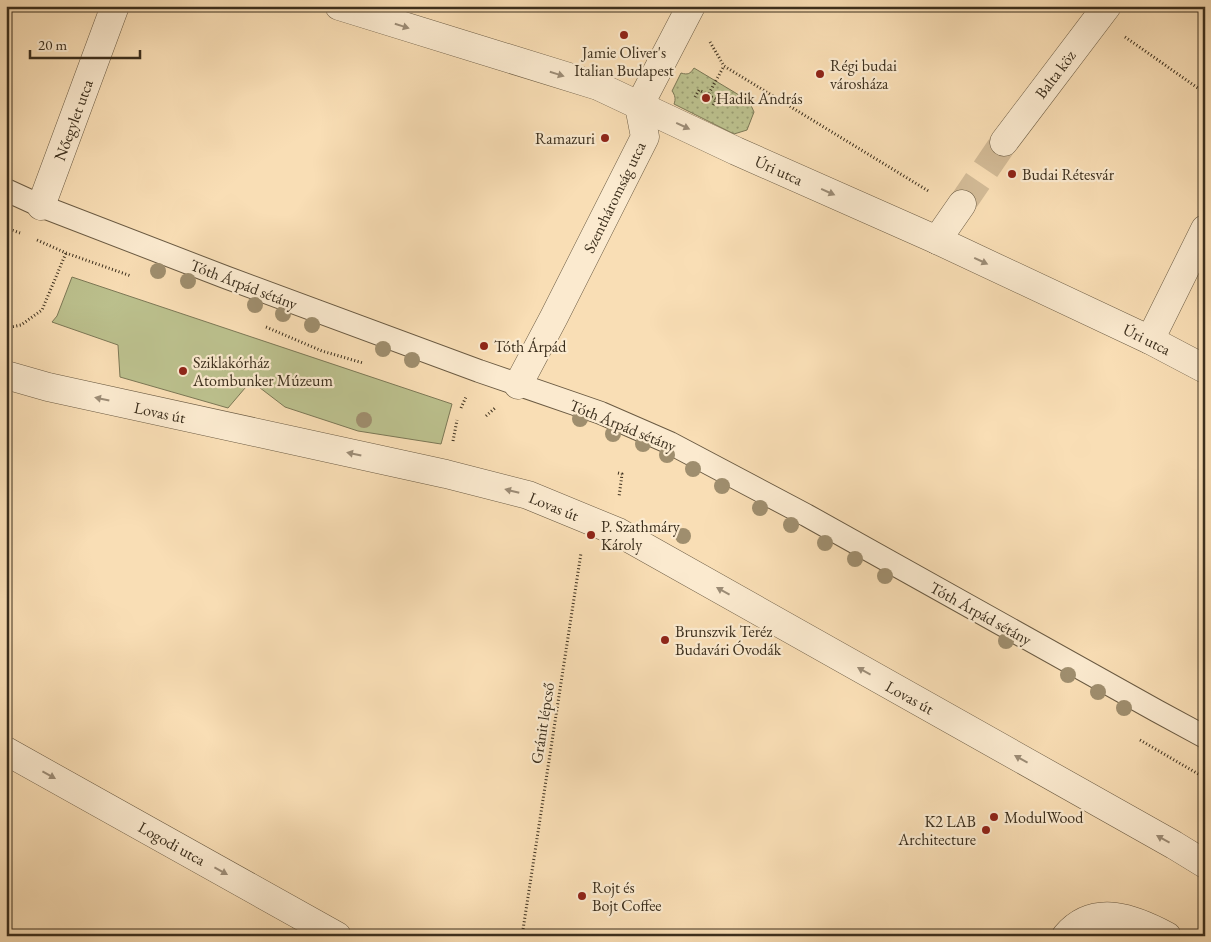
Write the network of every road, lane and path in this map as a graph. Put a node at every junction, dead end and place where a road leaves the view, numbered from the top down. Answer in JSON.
{"nodes":[{"id":1,"x":115,"y":6,"type":"edge"},
{"id":2,"x":339,"y":6,"type":"edge"},
{"id":3,"x":690,"y":7,"type":"edge"},
{"id":4,"x":1102,"y":12,"type":"edge"},
{"id":5,"x":1205,"y":93,"type":"edge"},
{"id":6,"x":638,"y":106,"type":"junction"},
{"id":7,"x":1004,"y":142,"type":"tunnel mouth"},
{"id":8,"x":6,"y":190,"type":"edge"},
{"id":9,"x":41,"y":206,"type":"junction"},
{"id":10,"x":960,"y":207,"type":"joint"},
{"id":11,"x":6,"y":228,"type":"edge"},
{"id":12,"x":1205,"y":229,"type":"edge"},
{"id":13,"x":27,"y":236,"type":"dead end"},
{"id":14,"x":35,"y":240,"type":"dead end"},
{"id":15,"x":937,"y":240,"type":"junction"},
{"id":16,"x":66,"y":253,"type":"junction"},
{"id":17,"x":131,"y":276,"type":"dead end"},
{"id":18,"x":260,"y":325,"type":"dead end"},
{"id":19,"x":6,"y":328,"type":"edge"},
{"id":20,"x":1150,"y":340,"type":"junction"},
{"id":21,"x":368,"y":365,"type":"dead end"},
{"id":22,"x":1205,"y":369,"type":"edge"},
{"id":23,"x":6,"y":375,"type":"edge"},
{"id":24,"x":518,"y":385,"type":"junction"},
{"id":25,"x":588,"y":552,"type":"dead end"},
{"id":26,"x":1133,"y":735,"type":"dead end"},
{"id":27,"x":1205,"y":737,"type":"edge"},
{"id":28,"x":6,"y":751,"type":"edge"},
{"id":29,"x":1205,"y":778,"type":"edge"},
{"id":30,"x":1205,"y":864,"type":"edge"},
{"id":31,"x":337,"y":936,"type":"edge"},
{"id":32,"x":522,"y":936,"type":"edge"},
{"id":33,"x":1066,"y":936,"type":"edge"},
{"id":34,"x":1167,"y":936,"type":"edge"}],
"edges":[{"from":1,"to":9,"type":"street","name":"Nőegylet utca"},
{"from":2,"to":6,"type":"street","name":"Úri utca","one_way":true},
{"from":3,"to":6,"type":"street"},
{"from":3,"to":10,"type":"path"},
{"from":4,"to":5,"type":"path"},
{"from":4,"to":7,"type":"street","name":"Balta köz"},
{"from":6,"to":15,"type":"street","name":"Úri utca","one_way":true},
{"from":6,"to":24,"type":"street","name":"Szentháromság utca"},
{"from":8,"to":9,"type":"street","name":"Tóth Árpád sétány"},
{"from":9,"to":24,"type":"street","name":"Tóth Árpád sétány"},
{"from":10,"to":15,"type":"street"},
{"from":11,"to":13,"type":"path"},
{"from":12,"to":20,"type":"street"},
{"from":14,"to":16,"type":"path"},
{"from":15,"to":20,"type":"street","name":"Úri utca","one_way":true},
{"from":16,"to":17,"type":"path"},
{"from":16,"to":19,"type":"path"},
{"from":18,"to":21,"type":"path"},
{"from":20,"to":22,"type":"street","name":"Úri utca"},
{"from":30,"to":23,"type":"street","name":"Lovas út","one_way":true},
{"from":24,"to":27,"type":"street","name":"Tóth Árpád sétány"},
{"from":25,"to":32,"type":"path","name":"Gránit lépcső"},
{"from":26,"to":29,"type":"path"},
{"from":28,"to":31,"type":"street","name":"Logodi utca","one_way":true},
{"from":33,"to":34,"type":"street"}]}
